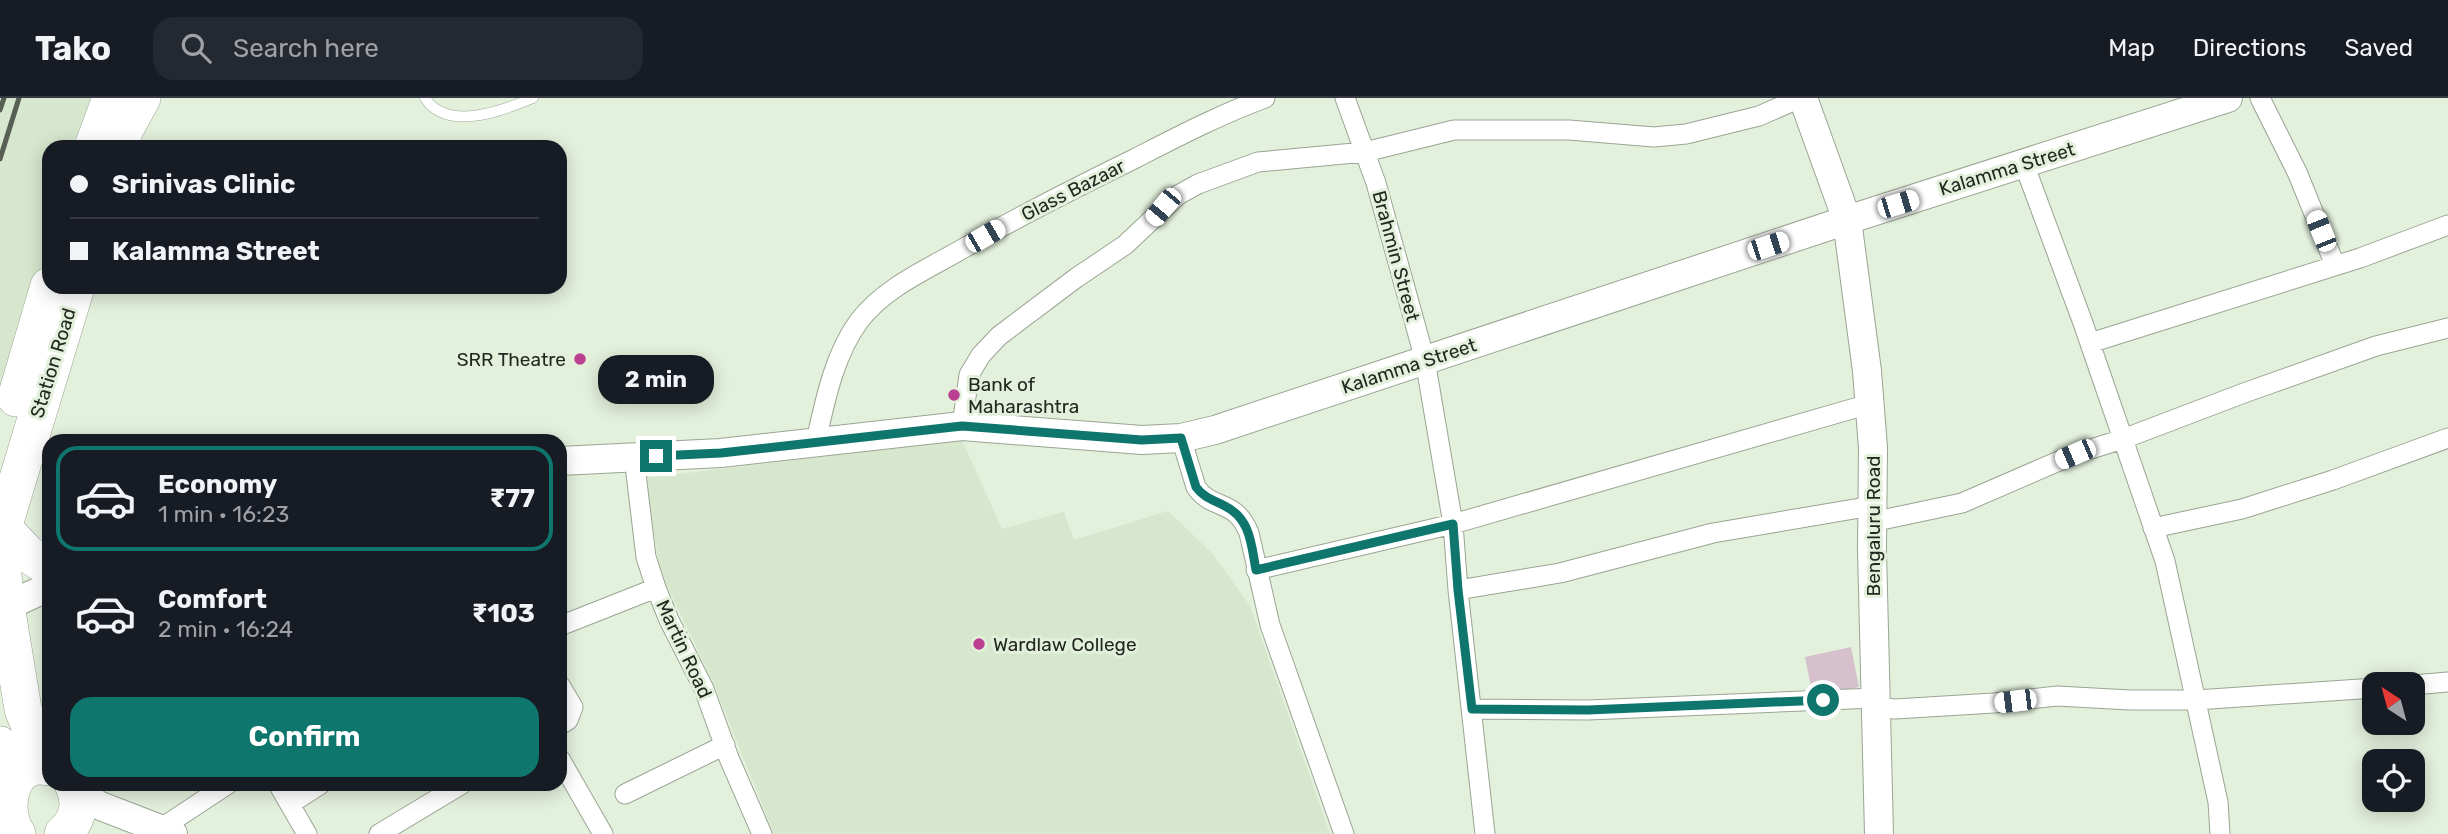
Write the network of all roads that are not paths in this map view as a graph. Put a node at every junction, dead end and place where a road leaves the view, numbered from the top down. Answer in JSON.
{"nodes":[{"id":1,"x":111,"y":98,"type":"edge"},
{"id":2,"x":142,"y":98,"type":"edge"},
{"id":3,"x":425,"y":98,"type":"edge"},
{"id":4,"x":533,"y":98,"type":"edge"},
{"id":5,"x":1265,"y":98,"type":"edge"},
{"id":6,"x":1345,"y":98,"type":"edge"},
{"id":7,"x":1801,"y":98,"type":"edge"},
{"id":8,"x":2228,"y":98,"type":"edge"},
{"id":9,"x":2260,"y":98,"type":"edge"},
{"id":10,"x":96,"y":140,"type":"edge"},
{"id":11,"x":122,"y":140,"type":"edge"},
{"id":12,"x":1364,"y":152,"type":"junction"},
{"id":13,"x":2024,"y":164,"type":"junction"},
{"id":14,"x":1847,"y":220,"type":"junction"},
{"id":15,"x":2448,"y":225,"type":"edge"},
{"id":16,"x":2335,"y":265,"type":"junction"},
{"id":17,"x":47,"y":294,"type":"edge"},
{"id":18,"x":74,"y":294,"type":"edge"},
{"id":19,"x":2448,"y":328,"type":"edge"},
{"id":20,"x":2090,"y":343,"type":"junction"},
{"id":21,"x":1425,"y":360,"type":"junction"},
{"id":22,"x":1869,"y":404,"type":"junction"},
{"id":23,"x":962,"y":426,"type":"junction"},
{"id":24,"x":1181,"y":438,"type":"junction"},
{"id":25,"x":2448,"y":438,"type":"edge"},
{"id":26,"x":2123,"y":439,"type":"junction"},
{"id":27,"x":816,"y":441,"type":"junction"},
{"id":28,"x":0,"y":453,"type":"edge"},
{"id":29,"x":634,"y":457,"type":"junction"},
{"id":30,"x":567,"y":461,"type":"edge"},
{"id":31,"x":1872,"y":514,"type":"junction"},
{"id":32,"x":1453,"y":524,"type":"junction"},
{"id":33,"x":3,"y":528,"type":"junction"},
{"id":34,"x":2153,"y":528,"type":"junction"},
{"id":35,"x":42,"y":563,"type":"edge"},
{"id":36,"x":1256,"y":570,"type":"junction"},
{"id":37,"x":656,"y":588,"type":"junction"},
{"id":38,"x":42,"y":590,"type":"edge"},
{"id":39,"x":1458,"y":590,"type":"junction"},
{"id":40,"x":3,"y":608,"type":"edge"},
{"id":41,"x":567,"y":623,"type":"edge"},
{"id":42,"x":2448,"y":682,"type":"edge"},
{"id":43,"x":2426,"y":684,"type":"edge"},
{"id":44,"x":2362,"y":689,"type":"edge"},
{"id":45,"x":567,"y":697,"type":"edge"},
{"id":46,"x":2196,"y":700,"type":"junction"},
{"id":47,"x":1875,"y":702,"type":"junction"},
{"id":48,"x":1472,"y":709,"type":"junction"},
{"id":49,"x":567,"y":720,"type":"edge"},
{"id":50,"x":724,"y":745,"type":"junction"},
{"id":51,"x":42,"y":747,"type":"edge"},
{"id":52,"x":6,"y":762,"type":"edge"},
{"id":53,"x":567,"y":772,"type":"edge"},
{"id":54,"x":42,"y":774,"type":"edge"},
{"id":55,"x":219,"y":791,"type":"edge"},
{"id":56,"x":282,"y":791,"type":"edge"},
{"id":57,"x":310,"y":791,"type":"edge"},
{"id":58,"x":450,"y":791,"type":"edge"},
{"id":59,"x":625,"y":794,"type":"dead end"},
{"id":60,"x":68,"y":798,"type":"edge"},
{"id":61,"x":290,"y":804,"type":"junction"},
{"id":62,"x":8,"y":829,"type":"edge"},
{"id":63,"x":167,"y":832,"type":"edge"},
{"id":64,"x":307,"y":834,"type":"edge"},
{"id":65,"x":379,"y":834,"type":"edge"},
{"id":66,"x":602,"y":834,"type":"edge"},
{"id":67,"x":762,"y":834,"type":"edge"},
{"id":68,"x":1344,"y":834,"type":"edge"},
{"id":69,"x":1485,"y":834,"type":"edge"},
{"id":70,"x":1879,"y":834,"type":"edge"},
{"id":71,"x":2220,"y":834,"type":"edge"}],
"edges":[{"from":1,"to":10,"type":"highway"},
{"from":2,"to":11,"type":"highway"},
{"from":3,"to":4,"type":"lane"},
{"from":5,"to":27,"type":"street","name":"Glass Bazaar"},
{"from":6,"to":12,"type":"street","name":"Brahmin Street"},
{"from":7,"to":12,"type":"street"},
{"from":7,"to":14,"type":"street","name":"Bengaluru Road"},
{"from":8,"to":13,"type":"street","name":"Kalamma Street"},
{"from":9,"to":16,"type":"street"},
{"from":12,"to":21,"type":"street","name":"Brahmin Street"},
{"from":12,"to":23,"type":"street"},
{"from":13,"to":14,"type":"street","name":"Kalamma Street"},
{"from":13,"to":20,"type":"street"},
{"from":14,"to":21,"type":"street","name":"Kalamma Street"},
{"from":14,"to":22,"type":"street","name":"Bengaluru Road"},
{"from":15,"to":16,"type":"street"},
{"from":16,"to":20,"type":"street"},
{"from":17,"to":28,"type":"highway","name":"Station Road"},
{"from":18,"to":33,"type":"highway","name":"Station Road"},
{"from":19,"to":26,"type":"street"},
{"from":20,"to":26,"type":"street"},
{"from":21,"to":24,"type":"street","name":"Kalamma Street"},
{"from":21,"to":32,"type":"street","name":"Brahmin Street"},
{"from":22,"to":31,"type":"street","name":"Bengaluru Road"},
{"from":22,"to":32,"type":"street"},
{"from":23,"to":24,"type":"street","name":"Kalamma Street"},
{"from":23,"to":27,"type":"street","name":"Kalamma Street"},
{"from":24,"to":36,"type":"street"},
{"from":25,"to":34,"type":"street"},
{"from":26,"to":31,"type":"street"},
{"from":26,"to":34,"type":"street"},
{"from":27,"to":29,"type":"street","name":"Kalamma Street"},
{"from":29,"to":30,"type":"street","name":"Kalamma Street"},
{"from":29,"to":37,"type":"street","name":"Martin Road"},
{"from":31,"to":39,"type":"street"},
{"from":31,"to":47,"type":"street","name":"Bengaluru Road"},
{"from":32,"to":36,"type":"street"},
{"from":32,"to":39,"type":"street","name":"Brahmin Street"},
{"from":33,"to":35,"type":"highway"},
{"from":33,"to":40,"type":"highway","name":"Station Road"},
{"from":34,"to":46,"type":"street"},
{"from":36,"to":68,"type":"street"},
{"from":37,"to":41,"type":"street"},
{"from":37,"to":50,"type":"street","name":"Martin Road"},
{"from":38,"to":40,"type":"street"},
{"from":39,"to":48,"type":"street","name":"Brahmin Street"},
{"from":40,"to":51,"type":"highway","name":"Station Road"},
{"from":42,"to":43,"type":"street"},
{"from":44,"to":46,"type":"street"},
{"from":45,"to":49,"type":"street"},
{"from":46,"to":47,"type":"street"},
{"from":46,"to":71,"type":"street"},
{"from":47,"to":48,"type":"street"},
{"from":47,"to":70,"type":"street","name":"Bengaluru Road"},
{"from":48,"to":69,"type":"street","name":"Brahmin Street"},
{"from":50,"to":59,"type":"street"},
{"from":50,"to":67,"type":"street","name":"Martin Road"},
{"from":52,"to":54,"type":"highway"},
{"from":52,"to":62,"type":"highway"},
{"from":53,"to":66,"type":"street"},
{"from":55,"to":63,"type":"street"},
{"from":56,"to":61,"type":"street"},
{"from":57,"to":61,"type":"street"},
{"from":58,"to":65,"type":"street"},
{"from":60,"to":63,"type":"street"},
{"from":61,"to":64,"type":"street"}]}
